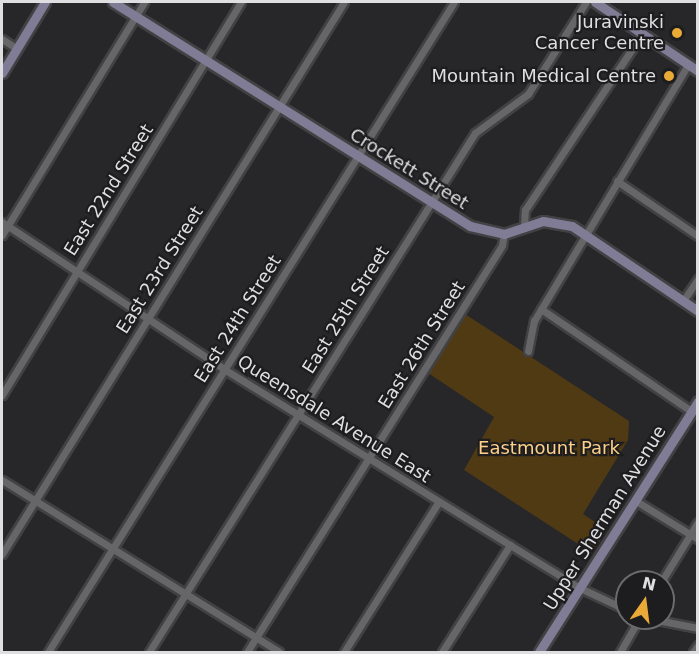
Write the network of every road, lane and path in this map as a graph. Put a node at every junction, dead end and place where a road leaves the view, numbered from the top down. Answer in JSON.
{"nodes":[{"id":1,"x":45,"y":2,"type":"edge"},
{"id":2,"x":113,"y":2,"type":"edge"},
{"id":3,"x":144,"y":2,"type":"edge"},
{"id":4,"x":241,"y":2,"type":"edge"},
{"id":5,"x":344,"y":2,"type":"edge"},
{"id":6,"x":454,"y":2,"type":"edge"},
{"id":7,"x":586,"y":2,"type":"edge"},
{"id":8,"x":595,"y":2,"type":"edge"},
{"id":9,"x":135,"y":16,"type":"junction"},
{"id":10,"x":642,"y":34,"type":"junction"},
{"id":11,"x":2,"y":39,"type":"edge"},
{"id":12,"x":16,"y":48,"type":"junction"},
{"id":13,"x":204,"y":61,"type":"junction"},
{"id":14,"x":688,"y":65,"type":"junction"},
{"id":15,"x":698,"y":71,"type":"edge"},
{"id":16,"x":2,"y":73,"type":"edge"},
{"id":17,"x":278,"y":108,"type":"junction"},
{"id":18,"x":357,"y":156,"type":"junction"},
{"id":19,"x":617,"y":181,"type":"junction"},
{"id":20,"x":432,"y":202,"type":"junction"},
{"id":21,"x":4,"y":224,"type":"edge"},
{"id":22,"x":524,"y":227,"type":"junction"},
{"id":23,"x":504,"y":234,"type":"junction"},
{"id":24,"x":2,"y":235,"type":"edge"},
{"id":25,"x":585,"y":235,"type":"junction"},
{"id":26,"x":698,"y":236,"type":"edge"},
{"id":27,"x":76,"y":272,"type":"junction"},
{"id":28,"x":698,"y":279,"type":"edge"},
{"id":29,"x":683,"y":301,"type":"junction"},
{"id":30,"x":541,"y":309,"type":"junction"},
{"id":31,"x":698,"y":311,"type":"edge"},
{"id":32,"x":146,"y":320,"type":"junction"},
{"id":33,"x":528,"y":351,"type":"dead end"},
{"id":34,"x":224,"y":369,"type":"junction"},
{"id":35,"x":2,"y":394,"type":"edge"},
{"id":36,"x":698,"y":401,"type":"edge"},
{"id":37,"x":691,"y":411,"type":"junction"},
{"id":38,"x":298,"y":414,"type":"junction"},
{"id":39,"x":369,"y":458,"type":"junction"},
{"id":40,"x":2,"y":480,"type":"edge"},
{"id":41,"x":35,"y":501,"type":"junction"},
{"id":42,"x":439,"y":501,"type":"junction"},
{"id":43,"x":636,"y":501,"type":"junction"},
{"id":44,"x":698,"y":522,"type":"edge"},
{"id":45,"x":690,"y":534,"type":"junction"},
{"id":46,"x":698,"y":539,"type":"edge"},
{"id":47,"x":510,"y":545,"type":"junction"},
{"id":48,"x":112,"y":549,"type":"junction"},
{"id":49,"x":2,"y":554,"type":"edge"},
{"id":50,"x":668,"y":570,"type":"edge"},
{"id":51,"x":580,"y":588,"type":"junction"},
{"id":52,"x":185,"y":594,"type":"junction"},
{"id":53,"x":615,"y":604,"type":"edge"},
{"id":54,"x":675,"y":623,"type":"edge"},
{"id":55,"x":698,"y":628,"type":"edge"},
{"id":56,"x":633,"y":630,"type":"edge"},
{"id":57,"x":256,"y":638,"type":"junction"},
{"id":58,"x":698,"y":645,"type":"edge"},
{"id":59,"x":48,"y":652,"type":"edge"},
{"id":60,"x":148,"y":652,"type":"edge"},
{"id":61,"x":247,"y":652,"type":"edge"},
{"id":62,"x":279,"y":652,"type":"edge"},
{"id":63,"x":344,"y":652,"type":"edge"},
{"id":64,"x":442,"y":652,"type":"edge"},
{"id":65,"x":539,"y":652,"type":"edge"},
{"id":66,"x":620,"y":652,"type":"edge"},
{"id":67,"x":693,"y":652,"type":"edge"}],
"edges":[{"from":1,"to":12,"type":"street"},
{"from":2,"to":9,"type":"street","name":"Crockett Street"},
{"from":3,"to":9,"type":"street"},
{"from":4,"to":13,"type":"street","name":"East 22nd Street"},
{"from":5,"to":17,"type":"street","name":"East 23rd Street"},
{"from":6,"to":18,"type":"street","name":"East 24th Street"},
{"from":7,"to":20,"type":"street","name":"East 25th Street"},
{"from":8,"to":10,"type":"street"},
{"from":9,"to":13,"type":"street","name":"Crockett Street"},
{"from":9,"to":21,"type":"street"},
{"from":10,"to":14,"type":"street"},
{"from":10,"to":22,"type":"street"},
{"from":11,"to":12,"type":"street"},
{"from":12,"to":16,"type":"street"},
{"from":13,"to":17,"type":"street","name":"Crockett Street"},
{"from":13,"to":27,"type":"street","name":"East 22nd Street"},
{"from":14,"to":15,"type":"street"},
{"from":14,"to":19,"type":"street"},
{"from":17,"to":18,"type":"street","name":"Crockett Street"},
{"from":17,"to":32,"type":"street","name":"East 23rd Street"},
{"from":18,"to":20,"type":"street","name":"Crockett Street"},
{"from":18,"to":34,"type":"street","name":"East 24th Street"},
{"from":19,"to":25,"type":"street"},
{"from":19,"to":26,"type":"street"},
{"from":20,"to":23,"type":"street","name":"Crockett Street"},
{"from":20,"to":38,"type":"street","name":"East 25th Street"},
{"from":21,"to":24,"type":"street"},
{"from":21,"to":27,"type":"street","name":"Queensdale Avenue East"},
{"from":22,"to":23,"type":"street"},
{"from":22,"to":25,"type":"street"},
{"from":23,"to":39,"type":"street","name":"East 26th Street"},
{"from":25,"to":29,"type":"street"},
{"from":25,"to":30,"type":"street"},
{"from":27,"to":32,"type":"street","name":"Queensdale Avenue East"},
{"from":27,"to":35,"type":"street","name":"East 22nd Street"},
{"from":28,"to":29,"type":"street"},
{"from":29,"to":31,"type":"street"},
{"from":30,"to":33,"type":"street"},
{"from":30,"to":37,"type":"street"},
{"from":32,"to":34,"type":"street","name":"Queensdale Avenue East"},
{"from":32,"to":41,"type":"street","name":"East 23rd Street"},
{"from":34,"to":38,"type":"street","name":"Queensdale Avenue East"},
{"from":34,"to":48,"type":"street","name":"East 24th Street"},
{"from":36,"to":37,"type":"street","name":"Upper Sherman Avenue"},
{"from":37,"to":43,"type":"street","name":"Upper Sherman Avenue"},
{"from":38,"to":39,"type":"street","name":"Queensdale Avenue East"},
{"from":38,"to":52,"type":"street","name":"East 25th Street"},
{"from":39,"to":42,"type":"street","name":"Queensdale Avenue East"},
{"from":39,"to":57,"type":"street","name":"East 26th Street"},
{"from":40,"to":41,"type":"street"},
{"from":41,"to":48,"type":"street"},
{"from":41,"to":49,"type":"street","name":"East 23rd Street"},
{"from":42,"to":47,"type":"street","name":"Queensdale Avenue East"},
{"from":42,"to":63,"type":"street"},
{"from":43,"to":45,"type":"street"},
{"from":43,"to":51,"type":"street","name":"Upper Sherman Avenue"},
{"from":44,"to":45,"type":"street"},
{"from":45,"to":46,"type":"street"},
{"from":45,"to":50,"type":"street"},
{"from":47,"to":51,"type":"street","name":"Queensdale Avenue East"},
{"from":47,"to":64,"type":"street"},
{"from":48,"to":52,"type":"street"},
{"from":48,"to":59,"type":"street","name":"East 24th Street"},
{"from":51,"to":53,"type":"street","name":"Queensdale Avenue East"},
{"from":51,"to":65,"type":"street","name":"Upper Sherman Avenue"},
{"from":52,"to":57,"type":"street"},
{"from":52,"to":60,"type":"street","name":"East 25th Street"},
{"from":54,"to":55,"type":"street"},
{"from":56,"to":66,"type":"street"},
{"from":57,"to":61,"type":"street","name":"East 26th Street"},
{"from":57,"to":62,"type":"street"},
{"from":58,"to":67,"type":"street"}]}
